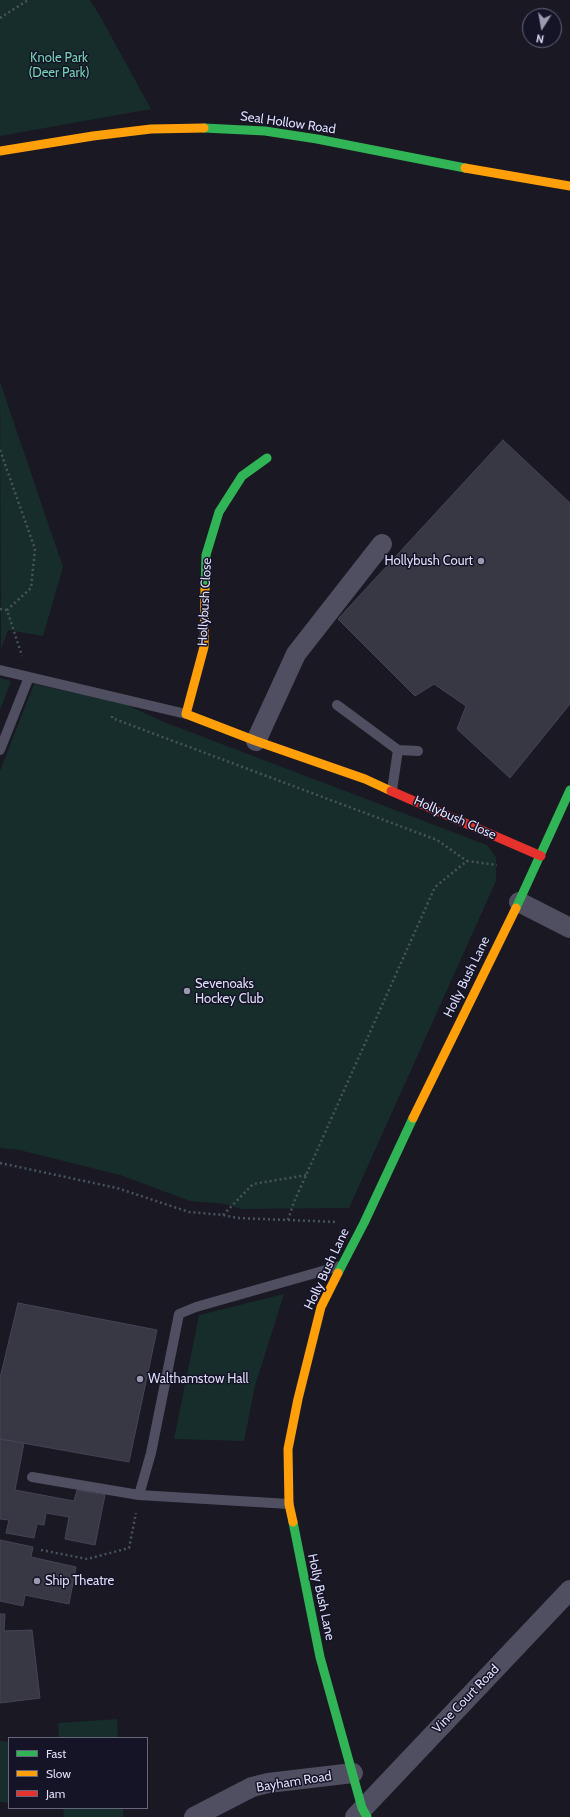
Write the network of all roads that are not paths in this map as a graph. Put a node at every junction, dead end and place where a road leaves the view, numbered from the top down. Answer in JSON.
{"nodes":[{"id":1,"x":0,"y":151,"type":"edge"},
{"id":2,"x":570,"y":186,"type":"edge"},
{"id":3,"x":267,"y":458,"type":"dead end"},
{"id":4,"x":382,"y":544,"type":"dead end"},
{"id":5,"x":0,"y":670,"type":"edge"},
{"id":6,"x":29,"y":677,"type":"junction"},
{"id":7,"x":337,"y":704,"type":"dead end"},
{"id":8,"x":186,"y":714,"type":"junction"},
{"id":9,"x":256,"y":741,"type":"junction"},
{"id":10,"x":0,"y":750,"type":"edge"},
{"id":11,"x":398,"y":750,"type":"junction"},
{"id":12,"x":418,"y":751,"type":"dead end"},
{"id":13,"x":392,"y":790,"type":"junction"},
{"id":14,"x":570,"y":790,"type":"edge"},
{"id":15,"x":541,"y":856,"type":"junction"},
{"id":16,"x":519,"y":902,"type":"junction"},
{"id":17,"x":570,"y":928,"type":"edge"},
{"id":18,"x":341,"y":1266,"type":"junction"},
{"id":19,"x":32,"y":1477,"type":"dead end"},
{"id":20,"x":139,"y":1495,"type":"junction"},
{"id":21,"x":289,"y":1504,"type":"junction"},
{"id":22,"x":570,"y":1590,"type":"edge"},
{"id":23,"x":353,"y":1773,"type":"junction"},
{"id":24,"x":362,"y":1814,"type":"edge"},
{"id":25,"x":194,"y":1817,"type":"edge"}],
"edges":[{"from":1,"to":2,"type":"street","name":"Seal Hollow Road"},
{"from":3,"to":8,"type":"street","name":"Hollybush Close"},
{"from":4,"to":9,"type":"street"},
{"from":5,"to":6,"type":"lane"},
{"from":6,"to":8,"type":"lane"},
{"from":6,"to":10,"type":"lane"},
{"from":7,"to":11,"type":"lane"},
{"from":8,"to":9,"type":"street","name":"Hollybush Close"},
{"from":9,"to":13,"type":"street","name":"Hollybush Close"},
{"from":11,"to":12,"type":"lane"},
{"from":11,"to":13,"type":"lane"},
{"from":13,"to":15,"type":"street","name":"Hollybush Close"},
{"from":14,"to":15,"type":"street","name":"Holly Bush Lane"},
{"from":15,"to":16,"type":"street","name":"Holly Bush Lane"},
{"from":16,"to":17,"type":"street"},
{"from":16,"to":18,"type":"street","name":"Holly Bush Lane"},
{"from":18,"to":20,"type":"lane"},
{"from":18,"to":21,"type":"street","name":"Holly Bush Lane"},
{"from":19,"to":20,"type":"lane"},
{"from":20,"to":21,"type":"lane"},
{"from":21,"to":23,"type":"street","name":"Holly Bush Lane"},
{"from":22,"to":24,"type":"street","name":"Vine Court Road"},
{"from":23,"to":24,"type":"street","name":"Holly Bush Lane"},
{"from":23,"to":25,"type":"street","name":"Bayham Road"}]}
